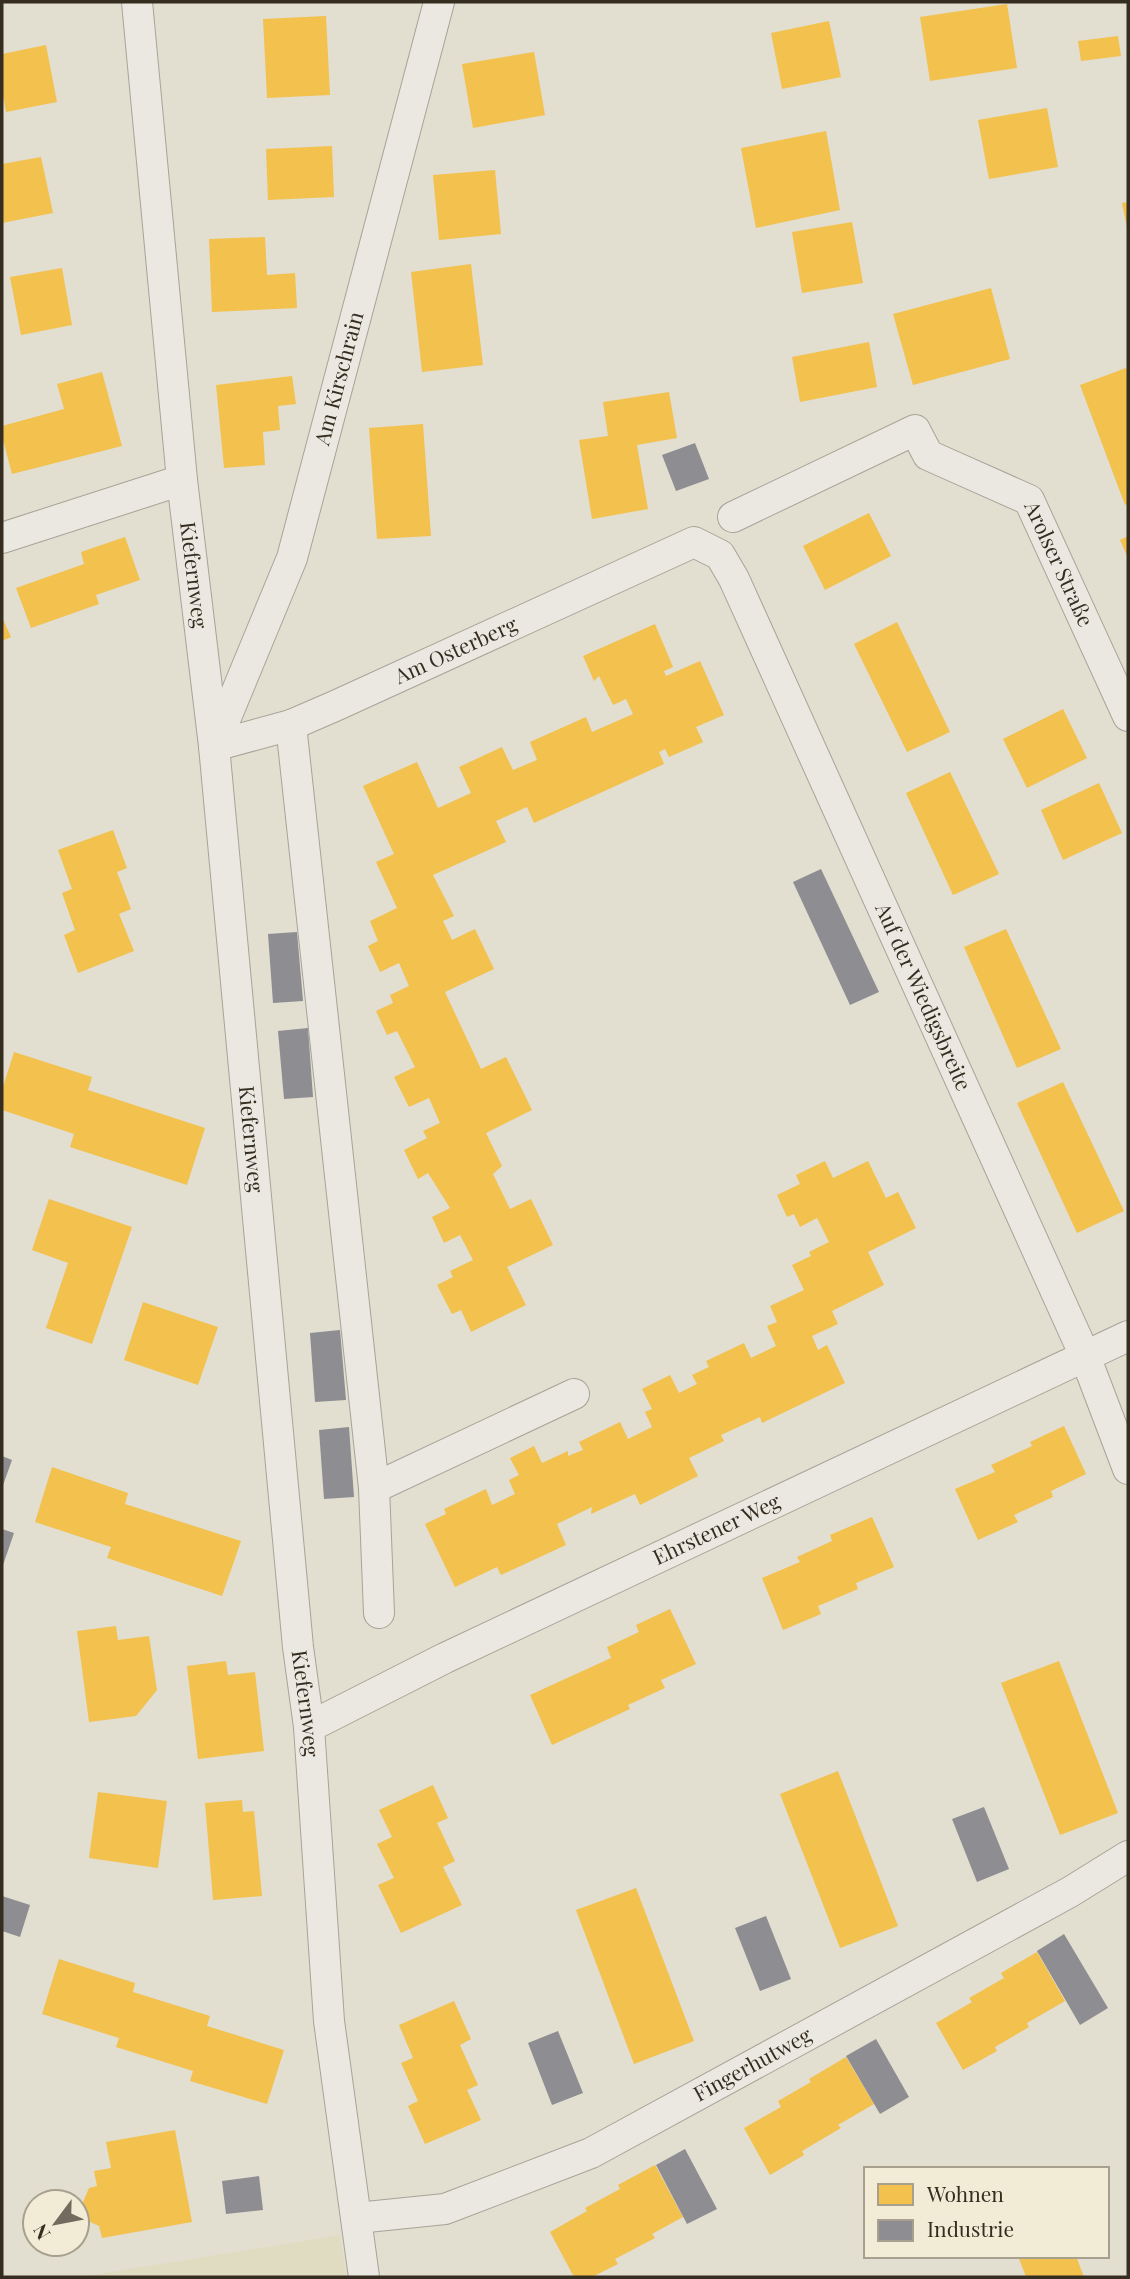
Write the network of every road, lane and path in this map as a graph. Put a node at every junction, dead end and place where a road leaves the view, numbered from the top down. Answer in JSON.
{"nodes":[{"id":1,"x":137,"y":2,"type":"edge"},
{"id":2,"x":439,"y":2,"type":"edge"},
{"id":3,"x":182,"y":480,"type":"junction"},
{"id":4,"x":733,"y":517,"type":"dead end"},
{"id":5,"x":2,"y":538,"type":"edge"},
{"id":6,"x":694,"y":542,"type":"joint"},
{"id":7,"x":1128,"y":716,"type":"edge"},
{"id":8,"x":290,"y":724,"type":"junction"},
{"id":9,"x":214,"y":746,"type":"junction"},
{"id":10,"x":1128,"y":1336,"type":"edge"},
{"id":11,"x":1085,"y":1356,"type":"junction"},
{"id":12,"x":575,"y":1394,"type":"dead end"},
{"id":13,"x":1128,"y":1469,"type":"edge"},
{"id":14,"x":374,"y":1488,"type":"junction"},
{"id":15,"x":379,"y":1613,"type":"dead end"},
{"id":16,"x":309,"y":1727,"type":"junction"},
{"id":17,"x":1128,"y":1856,"type":"edge"},
{"id":18,"x":357,"y":2218,"type":"junction"},
{"id":19,"x":364,"y":2277,"type":"edge"}],
"edges":[{"from":1,"to":3,"type":"street","name":"Kiefernweg"},
{"from":2,"to":9,"type":"street","name":"Am Kirschrain"},
{"from":3,"to":5,"type":"street"},
{"from":3,"to":9,"type":"street","name":"Kiefernweg"},
{"from":4,"to":7,"type":"street","name":"Arolser Straße"},
{"from":6,"to":8,"type":"street","name":"Am Osterberg"},
{"from":6,"to":11,"type":"street","name":"Auf der Wiedigsbreite"},
{"from":8,"to":9,"type":"street","name":"Am Osterberg"},
{"from":8,"to":14,"type":"street"},
{"from":9,"to":16,"type":"street","name":"Kiefernweg"},
{"from":10,"to":11,"type":"street","name":"Ehrstener Weg"},
{"from":11,"to":13,"type":"street","name":"Auf der Wiedigsbreite"},
{"from":11,"to":16,"type":"street","name":"Ehrstener Weg"},
{"from":12,"to":14,"type":"street"},
{"from":14,"to":15,"type":"street"},
{"from":16,"to":18,"type":"street","name":"Kiefernweg"},
{"from":17,"to":18,"type":"street","name":"Fingerhutweg"},
{"from":18,"to":19,"type":"street","name":"Kiefernweg"}]}
